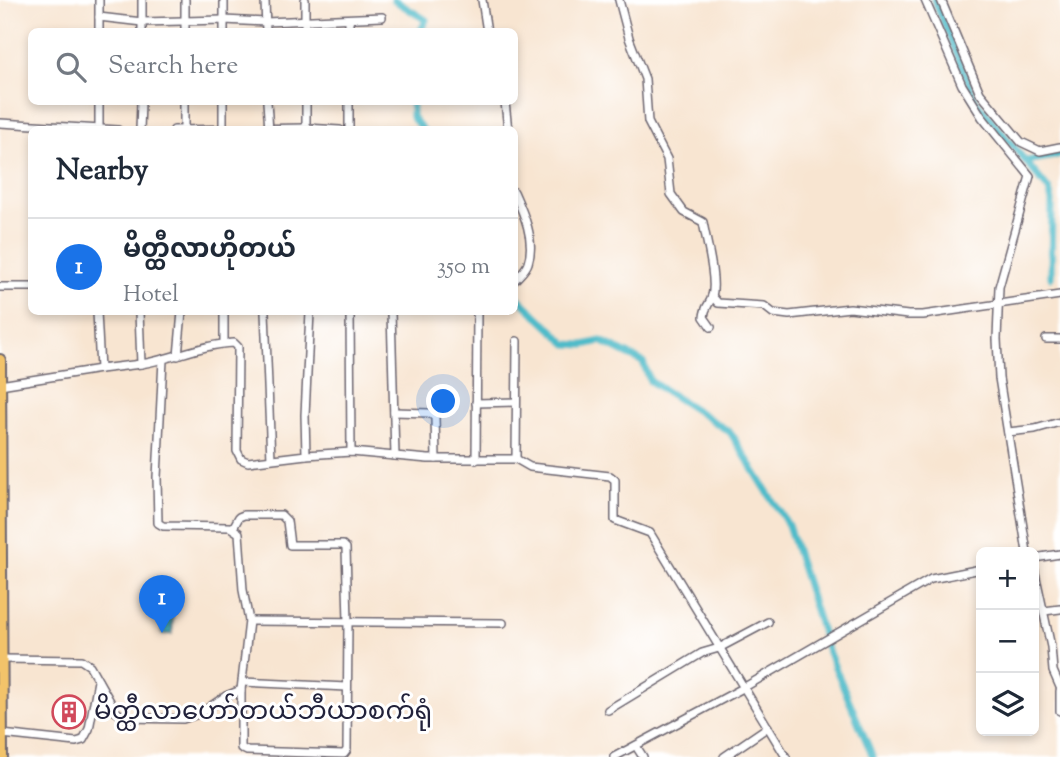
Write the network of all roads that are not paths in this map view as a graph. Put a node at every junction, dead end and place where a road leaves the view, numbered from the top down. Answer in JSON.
{"nodes":[{"id":1,"x":99,"y":0,"type":"edge"},
{"id":2,"x":142,"y":0,"type":"edge"},
{"id":3,"x":184,"y":0,"type":"edge"},
{"id":4,"x":224,"y":0,"type":"edge"},
{"id":5,"x":265,"y":0,"type":"edge"},
{"id":6,"x":305,"y":0,"type":"edge"},
{"id":7,"x":482,"y":0,"type":"edge"},
{"id":8,"x":619,"y":0,"type":"edge"},
{"id":9,"x":925,"y":0,"type":"edge"},
{"id":10,"x":941,"y":0,"type":"edge"},
{"id":11,"x":382,"y":17,"type":"dead end"},
{"id":12,"x":99,"y":18,"type":"junction"},
{"id":13,"x":349,"y":19,"type":"junction"},
{"id":14,"x":224,"y":20,"type":"junction"},
{"id":15,"x":142,"y":22,"type":"junction"},
{"id":16,"x":185,"y":22,"type":"junction"},
{"id":17,"x":266,"y":22,"type":"junction"},
{"id":18,"x":305,"y":22,"type":"junction"},
{"id":19,"x":99,"y":28,"type":"edge"},
{"id":20,"x":142,"y":28,"type":"edge"},
{"id":21,"x":185,"y":28,"type":"edge"},
{"id":22,"x":224,"y":28,"type":"edge"},
{"id":23,"x":266,"y":28,"type":"edge"},
{"id":24,"x":305,"y":28,"type":"edge"},
{"id":25,"x":349,"y":28,"type":"edge"},
{"id":26,"x":486,"y":28,"type":"edge"},
{"id":27,"x":99,"y":105,"type":"edge"},
{"id":28,"x":141,"y":105,"type":"edge"},
{"id":29,"x":184,"y":105,"type":"edge"},
{"id":30,"x":223,"y":105,"type":"edge"},
{"id":31,"x":267,"y":105,"type":"edge"},
{"id":32,"x":306,"y":105,"type":"edge"},
{"id":33,"x":349,"y":105,"type":"edge"},
{"id":34,"x":506,"y":105,"type":"edge"},
{"id":35,"x":0,"y":123,"type":"edge"},
{"id":36,"x":50,"y":126,"type":"edge"},
{"id":37,"x":99,"y":126,"type":"edge"},
{"id":38,"x":140,"y":126,"type":"edge"},
{"id":39,"x":184,"y":126,"type":"edge"},
{"id":40,"x":223,"y":126,"type":"edge"},
{"id":41,"x":269,"y":126,"type":"edge"},
{"id":42,"x":306,"y":126,"type":"edge"},
{"id":43,"x":349,"y":126,"type":"edge"},
{"id":44,"x":508,"y":126,"type":"edge"},
{"id":45,"x":1060,"y":147,"type":"edge"},
{"id":46,"x":518,"y":201,"type":"edge"},
{"id":47,"x":518,"y":276,"type":"edge"},
{"id":48,"x":0,"y":287,"type":"edge"},
{"id":49,"x":28,"y":287,"type":"edge"},
{"id":50,"x":1060,"y":295,"type":"edge"},
{"id":51,"x":712,"y":296,"type":"junction"},
{"id":52,"x":998,"y":303,"type":"junction"},
{"id":53,"x":97,"y":315,"type":"edge"},
{"id":54,"x":139,"y":315,"type":"edge"},
{"id":55,"x":182,"y":315,"type":"edge"},
{"id":56,"x":225,"y":315,"type":"edge"},
{"id":57,"x":265,"y":315,"type":"edge"},
{"id":58,"x":310,"y":315,"type":"edge"},
{"id":59,"x":350,"y":315,"type":"edge"},
{"id":60,"x":391,"y":315,"type":"edge"},
{"id":61,"x":477,"y":315,"type":"edge"},
{"id":62,"x":711,"y":327,"type":"dead end"},
{"id":63,"x":1046,"y":339,"type":"dead end"},
{"id":64,"x":1060,"y":340,"type":"edge"},
{"id":65,"x":517,"y":341,"type":"dead end"},
{"id":66,"x":224,"y":343,"type":"junction"},
{"id":67,"x":178,"y":356,"type":"junction"},
{"id":68,"x":0,"y":360,"type":"edge"},
{"id":69,"x":163,"y":360,"type":"junction"},
{"id":70,"x":141,"y":365,"type":"junction"},
{"id":71,"x":100,"y":369,"type":"junction"},
{"id":72,"x":0,"y":385,"type":"edge"},
{"id":73,"x":516,"y":402,"type":"junction"},
{"id":74,"x":476,"y":403,"type":"junction"},
{"id":75,"x":394,"y":412,"type":"junction"},
{"id":76,"x":1060,"y":422,"type":"edge"},
{"id":77,"x":1008,"y":432,"type":"junction"},
{"id":78,"x":351,"y":452,"type":"junction"},
{"id":79,"x":306,"y":455,"type":"junction"},
{"id":80,"x":395,"y":456,"type":"junction"},
{"id":81,"x":271,"y":459,"type":"junction"},
{"id":82,"x":436,"y":459,"type":"junction"},
{"id":83,"x":516,"y":459,"type":"junction"},
{"id":84,"x":476,"y":460,"type":"junction"},
{"id":85,"x":233,"y":528,"type":"junction"},
{"id":86,"x":1026,"y":547,"type":"edge"},
{"id":87,"x":1060,"y":554,"type":"edge"},
{"id":88,"x":1039,"y":557,"type":"edge"},
{"id":89,"x":976,"y":570,"type":"edge"},
{"id":90,"x":1039,"y":590,"type":"edge"},
{"id":91,"x":1060,"y":609,"type":"edge"},
{"id":92,"x":1044,"y":611,"type":"junction"},
{"id":93,"x":249,"y":621,"type":"junction"},
{"id":94,"x":348,"y":622,"type":"junction"},
{"id":95,"x":768,"y":622,"type":"dead end"},
{"id":96,"x":503,"y":623,"type":"dead end"},
{"id":97,"x":719,"y":648,"type":"junction"},
{"id":98,"x":2,"y":659,"type":"junction"},
{"id":99,"x":98,"y":680,"type":"junction"},
{"id":100,"x":242,"y":686,"type":"junction"},
{"id":101,"x":347,"y":687,"type":"junction"},
{"id":102,"x":743,"y":688,"type":"junction"},
{"id":103,"x":1060,"y":689,"type":"edge"},
{"id":104,"x":608,"y":710,"type":"dead end"},
{"id":105,"x":1060,"y":711,"type":"edge"},
{"id":106,"x":768,"y":727,"type":"junction"},
{"id":107,"x":2,"y":734,"type":"junction"},
{"id":108,"x":636,"y":746,"type":"junction"},
{"id":109,"x":729,"y":756,"type":"edge"},
{"id":110,"x":2,"y":757,"type":"edge"},
{"id":111,"x":614,"y":757,"type":"edge"},
{"id":112,"x":643,"y":757,"type":"edge"},
{"id":113,"x":786,"y":757,"type":"edge"}],
"edges":[{"from":1,"to":12,"type":"street"},
{"from":2,"to":15,"type":"street"},
{"from":3,"to":16,"type":"street"},
{"from":4,"to":14,"type":"street"},
{"from":5,"to":17,"type":"street"},
{"from":6,"to":18,"type":"street"},
{"from":7,"to":26,"type":"street"},
{"from":8,"to":51,"type":"street"},
{"from":9,"to":52,"type":"street"},
{"from":10,"to":45,"type":"street"},
{"from":11,"to":13,"type":"street"},
{"from":12,"to":15,"type":"street"},
{"from":12,"to":19,"type":"street"},
{"from":13,"to":18,"type":"street"},
{"from":13,"to":25,"type":"street"},
{"from":14,"to":16,"type":"street"},
{"from":14,"to":17,"type":"street"},
{"from":14,"to":22,"type":"street"},
{"from":15,"to":16,"type":"street"},
{"from":15,"to":20,"type":"street"},
{"from":16,"to":21,"type":"street"},
{"from":17,"to":18,"type":"street"},
{"from":17,"to":23,"type":"street"},
{"from":18,"to":24,"type":"street"},
{"from":27,"to":37,"type":"street"},
{"from":28,"to":38,"type":"street"},
{"from":29,"to":39,"type":"street"},
{"from":30,"to":40,"type":"street"},
{"from":31,"to":41,"type":"street"},
{"from":32,"to":42,"type":"street"},
{"from":33,"to":43,"type":"street"},
{"from":34,"to":44,"type":"street"},
{"from":35,"to":36,"type":"street"},
{"from":46,"to":47,"type":"street"},
{"from":48,"to":49,"type":"street"},
{"from":50,"to":52,"type":"street"},
{"from":51,"to":52,"type":"street"},
{"from":51,"to":62,"type":"street"},
{"from":52,"to":77,"type":"street"},
{"from":53,"to":71,"type":"street"},
{"from":54,"to":70,"type":"street"},
{"from":55,"to":67,"type":"street"},
{"from":56,"to":66,"type":"street"},
{"from":57,"to":81,"type":"street"},
{"from":58,"to":79,"type":"street"},
{"from":59,"to":78,"type":"street"},
{"from":60,"to":75,"type":"street"},
{"from":61,"to":74,"type":"street"},
{"from":63,"to":64,"type":"street"},
{"from":65,"to":73,"type":"street"},
{"from":66,"to":67,"type":"street"},
{"from":66,"to":81,"type":"street"},
{"from":67,"to":69,"type":"street"},
{"from":68,"to":72,"type":"highway"},
{"from":69,"to":70,"type":"street"},
{"from":69,"to":85,"type":"street"},
{"from":70,"to":71,"type":"street"},
{"from":71,"to":72,"type":"street"},
{"from":72,"to":98,"type":"highway"},
{"from":73,"to":74,"type":"street"},
{"from":73,"to":83,"type":"street"},
{"from":74,"to":84,"type":"street"},
{"from":75,"to":80,"type":"street"},
{"from":75,"to":82,"type":"street"},
{"from":76,"to":77,"type":"street"},
{"from":77,"to":86,"type":"street"},
{"from":78,"to":79,"type":"street"},
{"from":78,"to":80,"type":"street"},
{"from":79,"to":81,"type":"street"},
{"from":80,"to":82,"type":"street"},
{"from":82,"to":84,"type":"street"},
{"from":83,"to":84,"type":"street"},
{"from":83,"to":97,"type":"street"},
{"from":85,"to":93,"type":"street"},
{"from":85,"to":94,"type":"street"},
{"from":87,"to":88,"type":"street"},
{"from":89,"to":102,"type":"street"},
{"from":90,"to":92,"type":"street"},
{"from":91,"to":92,"type":"street"},
{"from":92,"to":103,"type":"street"},
{"from":93,"to":94,"type":"street"},
{"from":93,"to":100,"type":"street"},
{"from":94,"to":96,"type":"street"},
{"from":94,"to":101,"type":"street"},
{"from":95,"to":97,"type":"street"},
{"from":97,"to":102,"type":"street"},
{"from":97,"to":104,"type":"street"},
{"from":98,"to":99,"type":"street"},
{"from":98,"to":107,"type":"highway"},
{"from":99,"to":100,"type":"street"},
{"from":99,"to":107,"type":"street"},
{"from":100,"to":101,"type":"street"},
{"from":100,"to":101,"type":"street"},
{"from":102,"to":106,"type":"street"},
{"from":102,"to":108,"type":"street"},
{"from":103,"to":105,"type":"street"},
{"from":106,"to":109,"type":"street"},
{"from":106,"to":113,"type":"street"},
{"from":107,"to":110,"type":"highway"},
{"from":108,"to":111,"type":"street"},
{"from":108,"to":112,"type":"street"}]}
